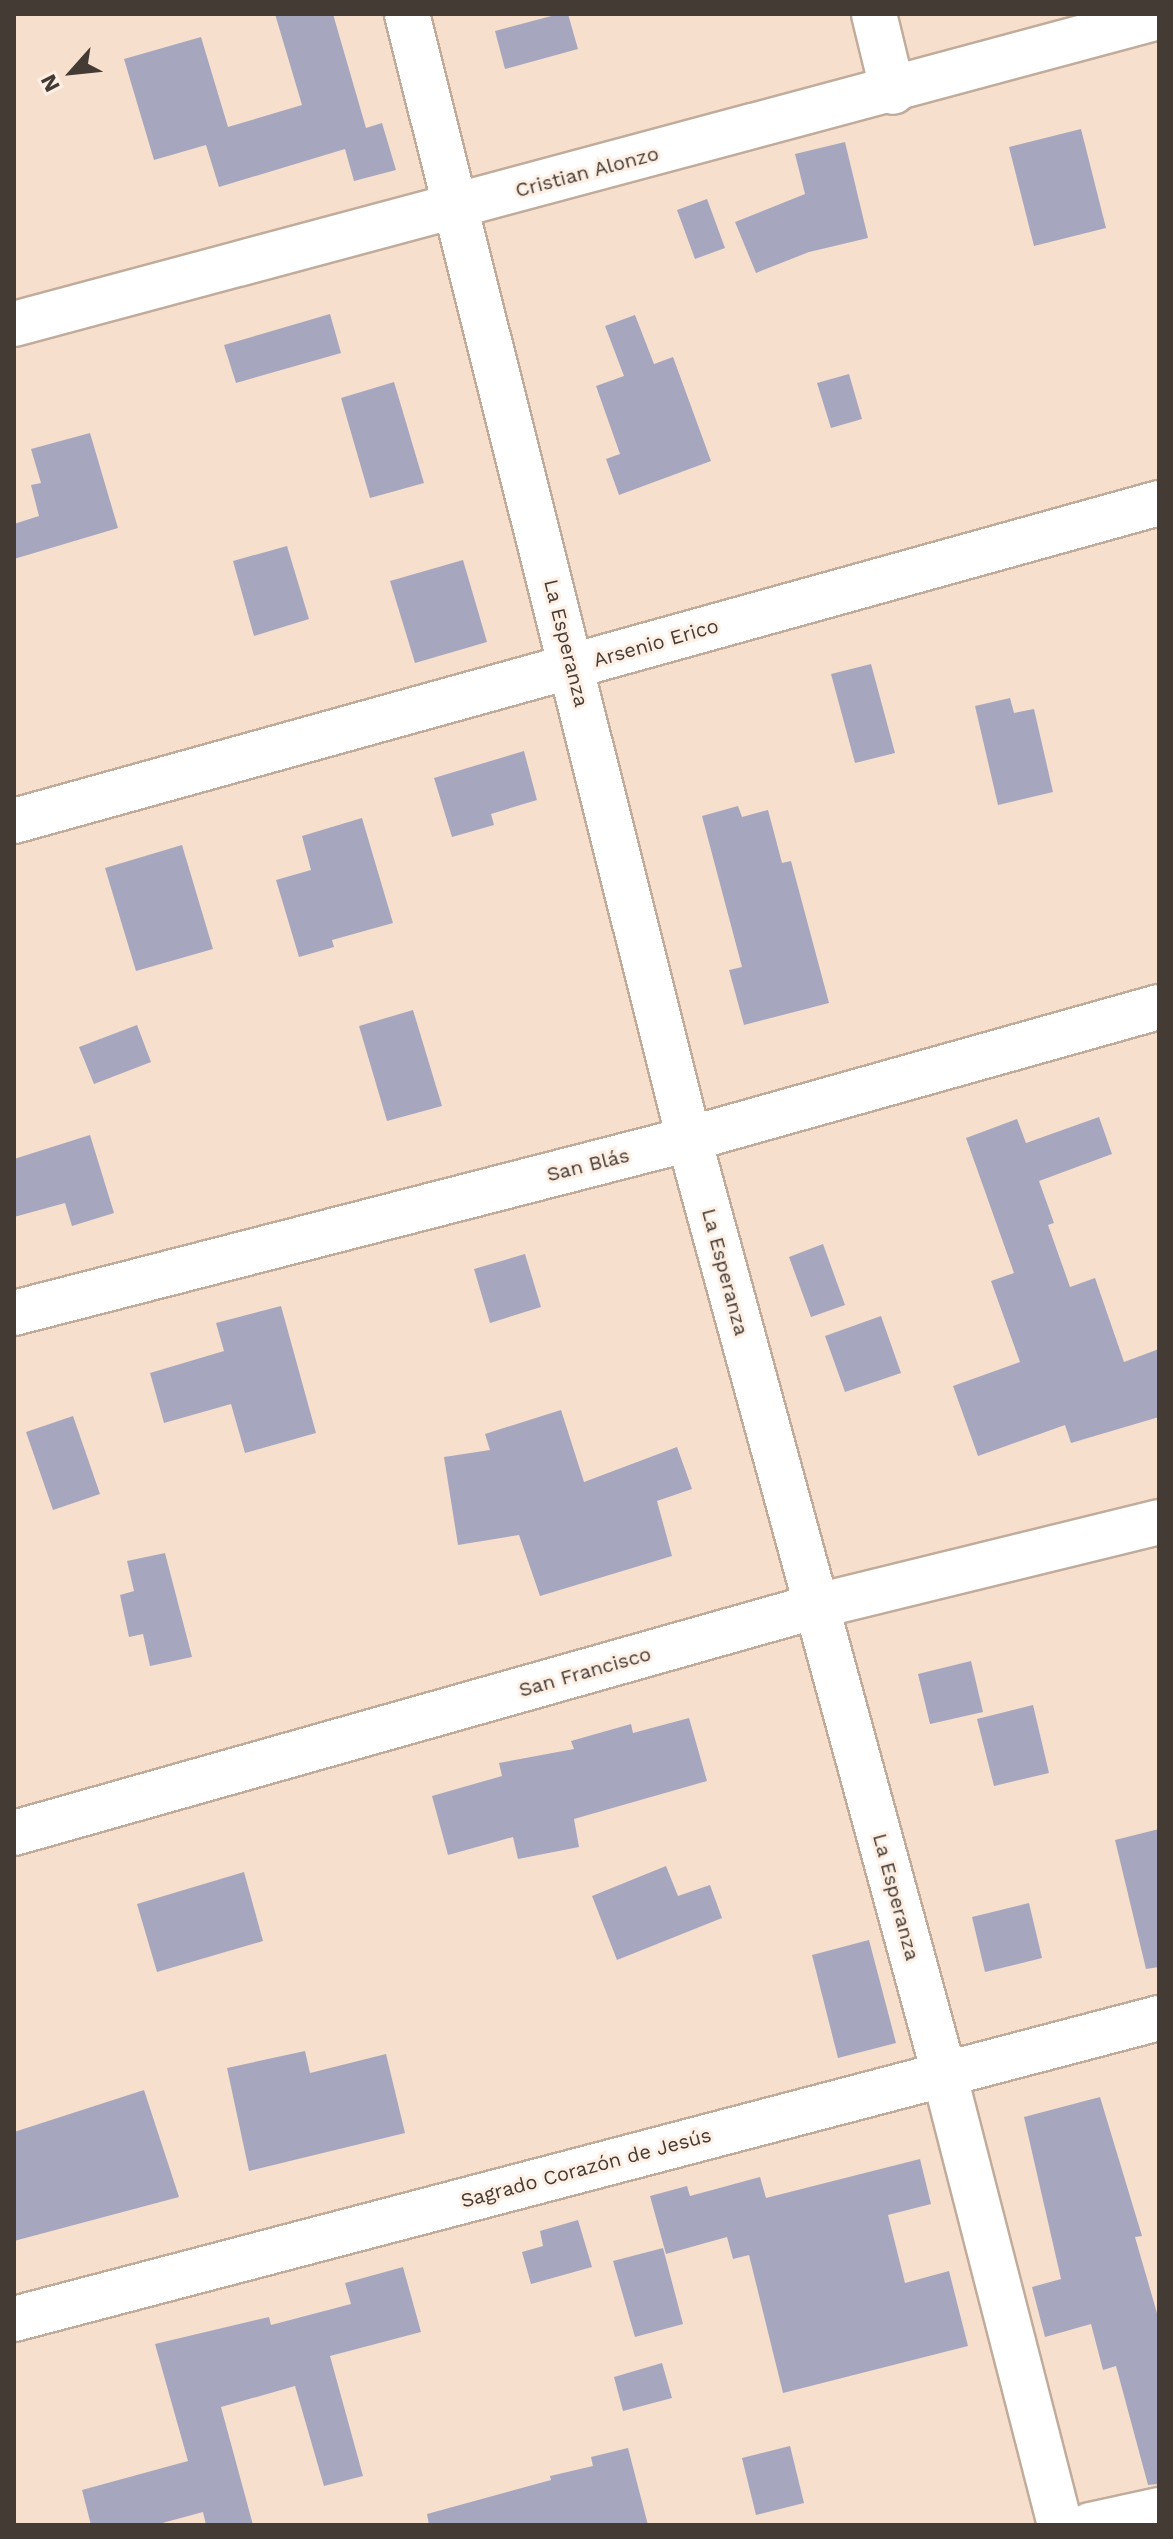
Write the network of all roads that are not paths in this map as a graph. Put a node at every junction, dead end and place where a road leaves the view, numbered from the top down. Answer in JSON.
{"nodes":[{"id":1,"x":407,"y":14,"type":"edge"},
{"id":2,"x":874,"y":14,"type":"edge"},
{"id":3,"x":1159,"y":17,"type":"edge"},
{"id":4,"x":893,"y":92,"type":"junction"},
{"id":5,"x":456,"y":206,"type":"junction"},
{"id":6,"x":14,"y":324,"type":"edge"},
{"id":7,"x":1159,"y":503,"type":"edge"},
{"id":8,"x":572,"y":667,"type":"junction"},
{"id":9,"x":14,"y":821,"type":"edge"},
{"id":10,"x":1159,"y":1007,"type":"edge"},
{"id":11,"x":689,"y":1139,"type":"junction"},
{"id":12,"x":14,"y":1313,"type":"edge"},
{"id":13,"x":1159,"y":1522,"type":"edge"},
{"id":14,"x":817,"y":1606,"type":"junction"},
{"id":15,"x":14,"y":1833,"type":"edge"},
{"id":16,"x":1159,"y":2018,"type":"edge"},
{"id":17,"x":944,"y":2073,"type":"junction"},
{"id":18,"x":14,"y":2319,"type":"edge"},
{"id":19,"x":1159,"y":2510,"type":"edge"},
{"id":20,"x":1060,"y":2525,"type":"edge"},
{"id":21,"x":1090,"y":2525,"type":"edge"}],
"edges":[{"from":1,"to":5,"type":"street","name":"La Esperanza"},
{"from":2,"to":4,"type":"street"},
{"from":3,"to":4,"type":"street","name":"Cristian Alonzo"},
{"from":4,"to":5,"type":"street","name":"Cristian Alonzo"},
{"from":5,"to":6,"type":"street","name":"Cristian Alonzo"},
{"from":5,"to":8,"type":"street","name":"La Esperanza"},
{"from":7,"to":8,"type":"street","name":"Arsenio Erico"},
{"from":8,"to":9,"type":"street","name":"Arsenio Erico"},
{"from":8,"to":11,"type":"street","name":"La Esperanza"},
{"from":10,"to":11,"type":"street","name":"San Blás"},
{"from":11,"to":12,"type":"street","name":"San Blás"},
{"from":11,"to":14,"type":"street","name":"La Esperanza"},
{"from":13,"to":14,"type":"street","name":"San Francisco"},
{"from":14,"to":15,"type":"street","name":"San Francisco"},
{"from":14,"to":17,"type":"street","name":"La Esperanza"},
{"from":16,"to":17,"type":"street","name":"Sagrado Corazón de Jesús"},
{"from":17,"to":18,"type":"street","name":"Sagrado Corazón de Jesús"},
{"from":17,"to":20,"type":"street","name":"La Esperanza"},
{"from":19,"to":21,"type":"street"}]}
